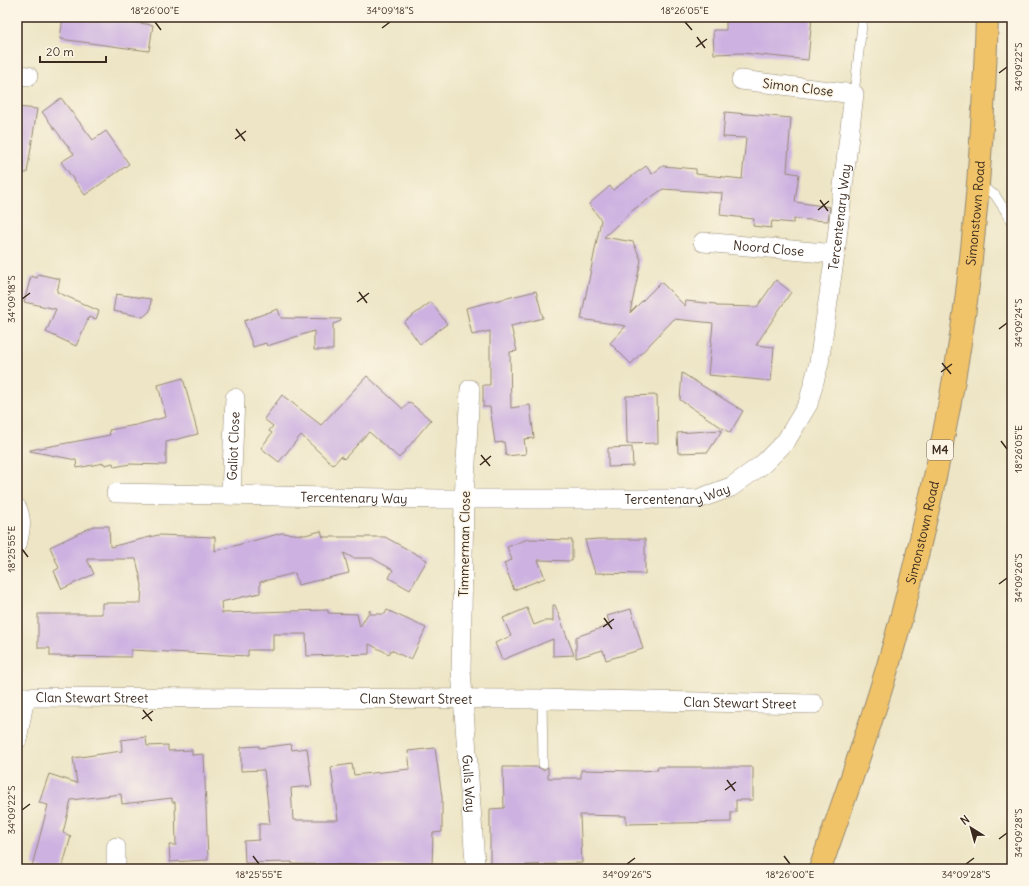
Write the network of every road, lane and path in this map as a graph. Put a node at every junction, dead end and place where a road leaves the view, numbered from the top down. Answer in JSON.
{"nodes":[{"id":1,"x":863,"y":17,"type":"edge"},
{"id":2,"x":987,"y":17,"type":"edge"},
{"id":3,"x":741,"y":80,"type":"dead end"},
{"id":4,"x":854,"y":94,"type":"junction"},
{"id":5,"x":978,"y":184,"type":"junction"},
{"id":6,"x":1012,"y":221,"type":"edge"},
{"id":7,"x":703,"y":242,"type":"dead end"},
{"id":8,"x":835,"y":254,"type":"junction"},
{"id":9,"x":470,"y":389,"type":"dead end"},
{"id":10,"x":235,"y":398,"type":"dead end"},
{"id":11,"x":116,"y":493,"type":"dead end"},
{"id":12,"x":231,"y":495,"type":"junction"},
{"id":13,"x":464,"y":499,"type":"junction"},
{"id":14,"x":17,"y":508,"type":"edge"},
{"id":15,"x":17,"y":545,"type":"edge"},
{"id":16,"x":21,"y":697,"type":"edge"},
{"id":17,"x":464,"y":698,"type":"junction"},
{"id":18,"x":542,"y":699,"type":"junction"},
{"id":19,"x":814,"y":704,"type":"dead end"},
{"id":20,"x":17,"y":740,"type":"edge"},
{"id":21,"x":542,"y":764,"type":"dead end"},
{"id":22,"x":116,"y":847,"type":"dead end"},
{"id":23,"x":116,"y":869,"type":"edge"},
{"id":24,"x":474,"y":869,"type":"edge"},
{"id":25,"x":820,"y":869,"type":"edge"}],
"edges":[{"from":1,"to":4,"type":"lane","name":"Tercentenary Way"},
{"from":2,"to":5,"type":"main road","name":"Simonstown Road","number":"M4"},
{"from":3,"to":4,"type":"street","name":"Simon Close"},
{"from":4,"to":8,"type":"street","name":"Tercentenary Way"},
{"from":5,"to":6,"type":"lane"},
{"from":5,"to":25,"type":"main road","name":"Simonstown Road","number":"M4"},
{"from":7,"to":8,"type":"street","name":"Noord Close"},
{"from":8,"to":13,"type":"street","name":"Tercentenary Way"},
{"from":9,"to":13,"type":"street","name":"Timmerman Close"},
{"from":10,"to":12,"type":"street","name":"Galiot Close"},
{"from":11,"to":12,"type":"street","name":"Tercentenary Way"},
{"from":12,"to":13,"type":"street","name":"Tercentenary Way"},
{"from":13,"to":17,"type":"street","name":"Timmerman Close"},
{"from":14,"to":15,"type":"street"},
{"from":16,"to":17,"type":"street","name":"Clan Stewart Street"},
{"from":16,"to":20,"type":"street"},
{"from":17,"to":18,"type":"street","name":"Clan Stewart Street"},
{"from":17,"to":24,"type":"street","name":"Gulls Way"},
{"from":18,"to":19,"type":"street","name":"Clan Stewart Street"},
{"from":18,"to":21,"type":"lane"},
{"from":22,"to":23,"type":"street"}]}
